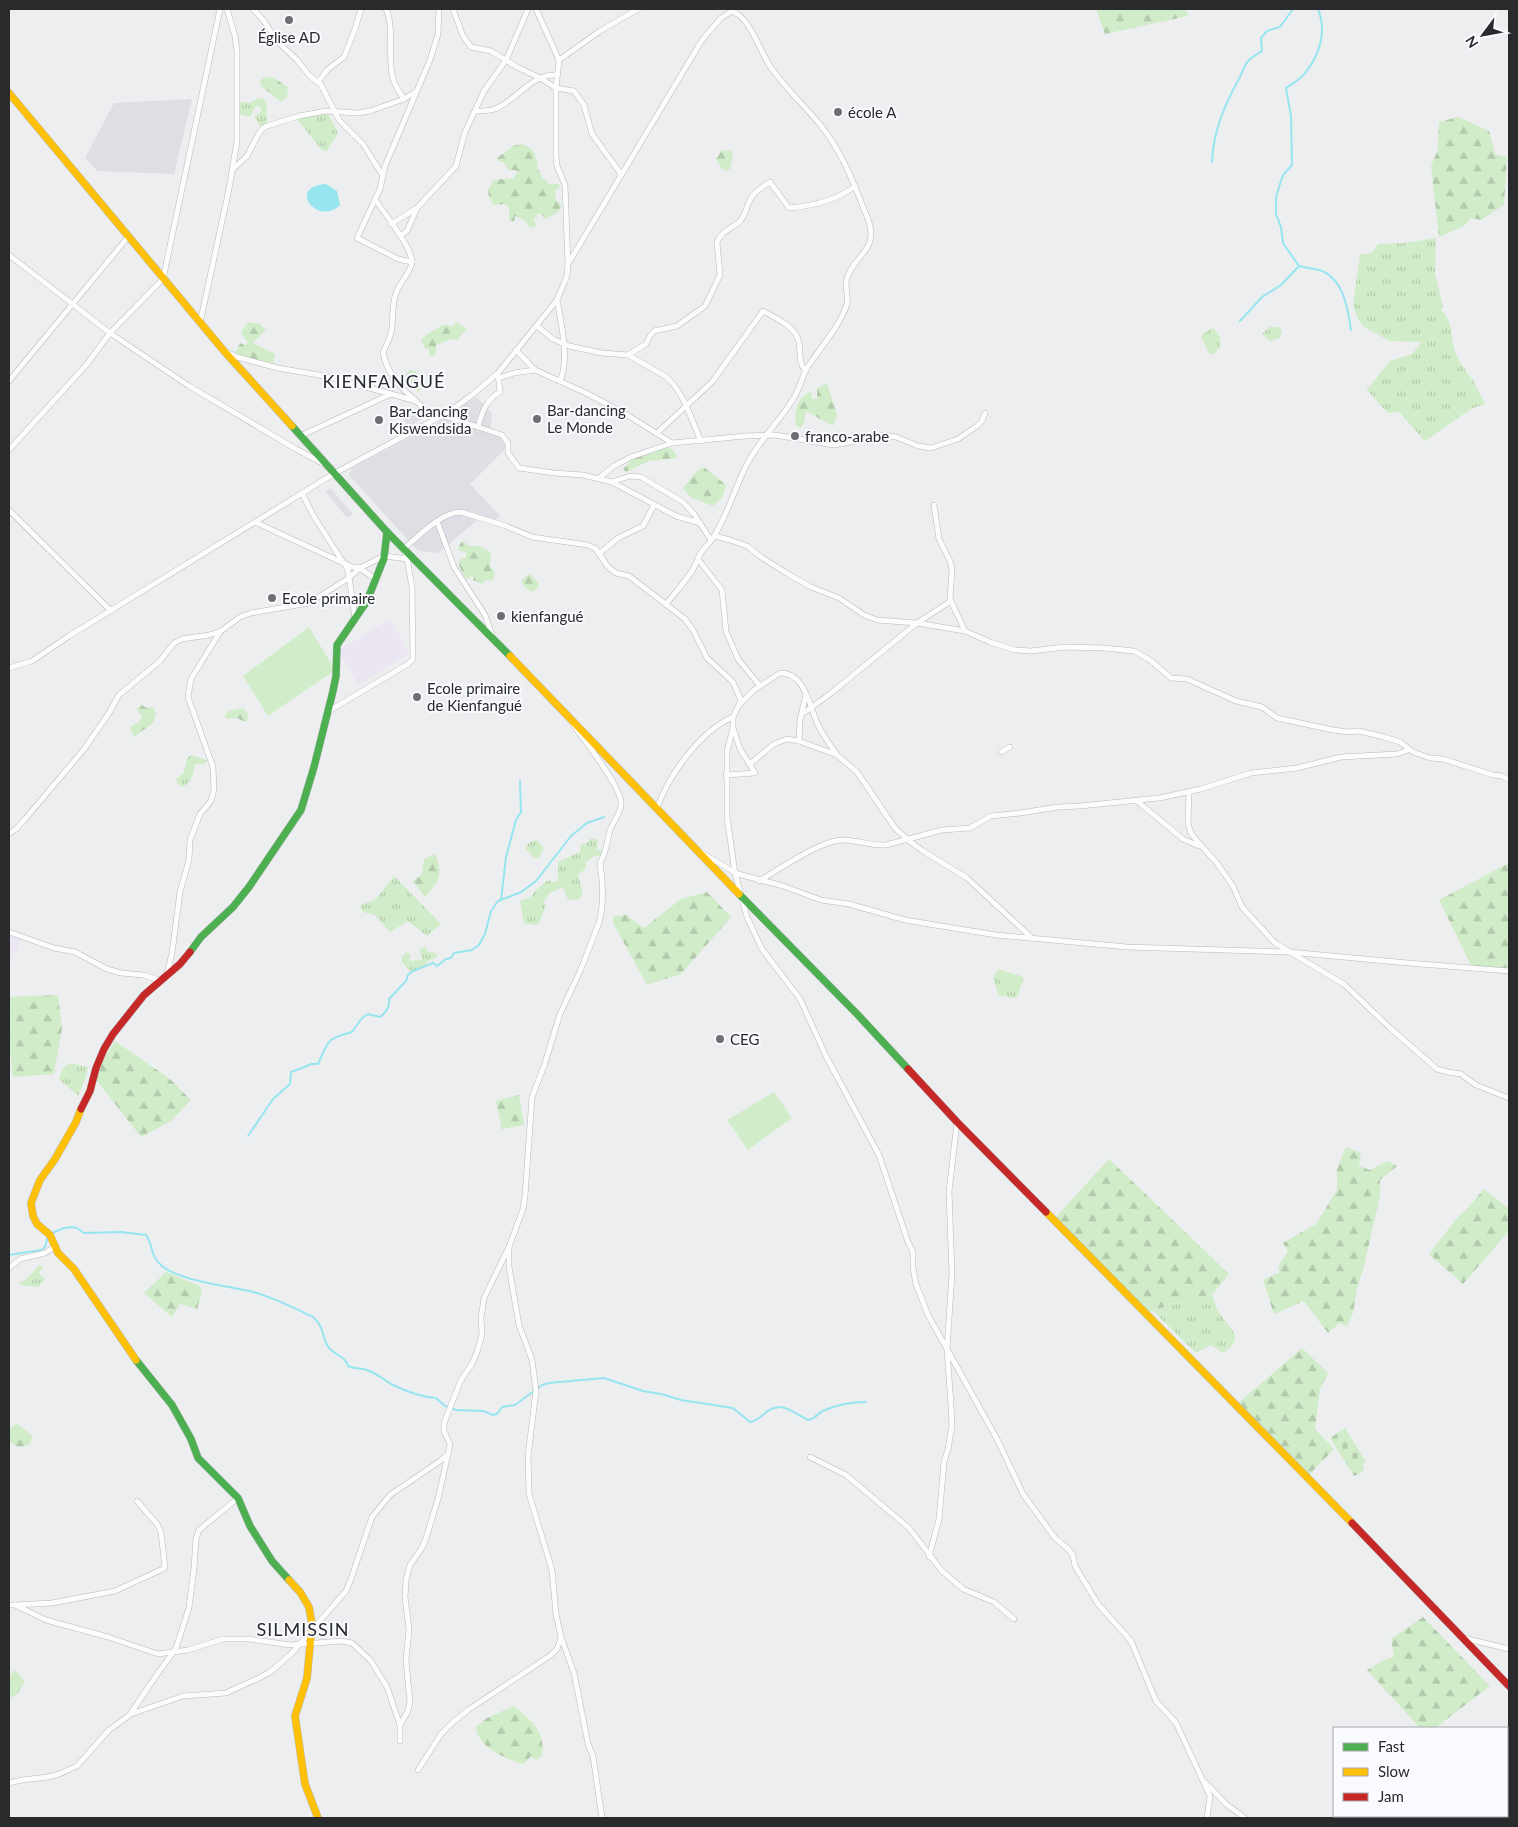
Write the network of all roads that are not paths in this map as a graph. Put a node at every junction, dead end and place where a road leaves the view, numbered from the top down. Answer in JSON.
{"nodes":[{"id":1,"x":220,"y":9,"type":"edge"},
{"id":2,"x":227,"y":9,"type":"edge"},
{"id":3,"x":253,"y":9,"type":"edge"},
{"id":4,"x":361,"y":9,"type":"edge"},
{"id":5,"x":386,"y":9,"type":"edge"},
{"id":6,"x":439,"y":9,"type":"edge"},
{"id":7,"x":453,"y":9,"type":"edge"},
{"id":8,"x":528,"y":9,"type":"edge"},
{"id":9,"x":536,"y":9,"type":"edge"},
{"id":10,"x":638,"y":9,"type":"edge"},
{"id":11,"x":732,"y":9,"type":"edge"},
{"id":12,"x":506,"y":60,"type":"junction"},
{"id":13,"x":559,"y":60,"type":"junction"},
{"id":14,"x":558,"y":75,"type":"junction"},
{"id":15,"x":540,"y":78,"type":"junction"},
{"id":16,"x":318,"y":82,"type":"junction"},
{"id":17,"x":556,"y":88,"type":"junction"},
{"id":18,"x":416,"y":92,"type":"junction"},
{"id":19,"x":9,"y":93,"type":"edge"},
{"id":20,"x":404,"y":100,"type":"junction"},
{"id":21,"x":476,"y":111,"type":"junction"},
{"id":22,"x":334,"y":112,"type":"junction"},
{"id":23,"x":232,"y":170,"type":"junction"},
{"id":24,"x":621,"y":174,"type":"junction"},
{"id":25,"x":383,"y":176,"type":"junction"},
{"id":26,"x":855,"y":186,"type":"junction"},
{"id":27,"x":375,"y":199,"type":"junction"},
{"id":28,"x":417,"y":208,"type":"junction"},
{"id":29,"x":391,"y":224,"type":"junction"},
{"id":30,"x":400,"y":236,"type":"junction"},
{"id":31,"x":128,"y":237,"type":"junction"},
{"id":32,"x":9,"y":255,"type":"edge"},
{"id":33,"x":412,"y":262,"type":"junction"},
{"id":34,"x":568,"y":264,"type":"junction"},
{"id":35,"x":163,"y":279,"type":"junction"},
{"id":36,"x":557,"y":300,"type":"junction"},
{"id":37,"x":72,"y":305,"type":"junction"},
{"id":38,"x":200,"y":323,"type":"junction"},
{"id":39,"x":537,"y":326,"type":"junction"},
{"id":40,"x":110,"y":334,"type":"junction"},
{"id":41,"x":563,"y":343,"type":"junction"},
{"id":42,"x":516,"y":350,"type":"junction"},
{"id":43,"x":224,"y":351,"type":"junction"},
{"id":44,"x":628,"y":355,"type":"junction"},
{"id":45,"x":536,"y":370,"type":"junction"},
{"id":46,"x":805,"y":370,"type":"junction"},
{"id":47,"x":498,"y":376,"type":"junction"},
{"id":48,"x":9,"y":381,"type":"edge"},
{"id":49,"x":560,"y":382,"type":"junction"},
{"id":50,"x":391,"y":394,"type":"junction"},
{"id":51,"x":416,"y":401,"type":"junction"},
{"id":52,"x":685,"y":406,"type":"junction"},
{"id":53,"x":985,"y":413,"type":"dead end"},
{"id":54,"x":442,"y":415,"type":"junction"},
{"id":55,"x":436,"y":419,"type":"junction"},
{"id":56,"x":478,"y":427,"type":"junction"},
{"id":57,"x":657,"y":433,"type":"junction"},
{"id":58,"x":765,"y":434,"type":"junction"},
{"id":59,"x":300,"y":436,"type":"junction"},
{"id":60,"x":700,"y":441,"type":"junction"},
{"id":61,"x":672,"y":443,"type":"junction"},
{"id":62,"x":9,"y":450,"type":"edge"},
{"id":63,"x":328,"y":466,"type":"junction"},
{"id":64,"x":335,"y":474,"type":"junction"},
{"id":65,"x":599,"y":478,"type":"junction"},
{"id":66,"x":612,"y":482,"type":"junction"},
{"id":67,"x":302,"y":493,"type":"junction"},
{"id":68,"x":654,"y":505,"type":"junction"},
{"id":69,"x":934,"y":505,"type":"dead end"},
{"id":70,"x":9,"y":510,"type":"edge"},
{"id":71,"x":437,"y":521,"type":"junction"},
{"id":72,"x":255,"y":522,"type":"junction"},
{"id":73,"x":700,"y":523,"type":"junction"},
{"id":74,"x":387,"y":532,"type":"junction"},
{"id":75,"x":713,"y":538,"type":"junction"},
{"id":76,"x":403,"y":549,"type":"junction"},
{"id":77,"x":600,"y":553,"type":"junction"},
{"id":78,"x":384,"y":556,"type":"junction"},
{"id":79,"x":407,"y":558,"type":"junction"},
{"id":80,"x":698,"y":559,"type":"junction"},
{"id":81,"x":415,"y":562,"type":"junction"},
{"id":82,"x":343,"y":563,"type":"junction"},
{"id":83,"x":360,"y":568,"type":"junction"},
{"id":84,"x":349,"y":578,"type":"junction"},
{"id":85,"x":375,"y":579,"type":"junction"},
{"id":86,"x":951,"y":601,"type":"junction"},
{"id":87,"x":666,"y":604,"type":"junction"},
{"id":88,"x":111,"y":611,"type":"junction"},
{"id":89,"x":355,"y":618,"type":"junction"},
{"id":90,"x":917,"y":623,"type":"junction"},
{"id":91,"x":221,"y":631,"type":"junction"},
{"id":92,"x":965,"y":631,"type":"junction"},
{"id":93,"x":493,"y":638,"type":"junction"},
{"id":94,"x":9,"y":668,"type":"edge"},
{"id":95,"x":760,"y":686,"type":"junction"},
{"id":96,"x":807,"y":696,"type":"junction"},
{"id":97,"x":820,"y":700,"type":"junction"},
{"id":98,"x":740,"y":703,"type":"junction"},
{"id":99,"x":811,"y":707,"type":"junction"},
{"id":100,"x":327,"y":712,"type":"junction"},
{"id":101,"x":802,"y":714,"type":"junction"},
{"id":102,"x":566,"y":716,"type":"junction"},
{"id":103,"x":733,"y":717,"type":"junction"},
{"id":104,"x":733,"y":728,"type":"junction"},
{"id":105,"x":799,"y":740,"type":"junction"},
{"id":106,"x":1010,"y":747,"type":"dead end"},
{"id":107,"x":1408,"y":750,"type":"junction"},
{"id":108,"x":1001,"y":752,"type":"dead end"},
{"id":109,"x":837,"y":755,"type":"junction"},
{"id":110,"x":750,"y":764,"type":"junction"},
{"id":111,"x":726,"y":775,"type":"junction"},
{"id":112,"x":1509,"y":780,"type":"edge"},
{"id":113,"x":1190,"y":792,"type":"junction"},
{"id":114,"x":1137,"y":801,"type":"junction"},
{"id":115,"x":657,"y":808,"type":"junction"},
{"id":116,"x":9,"y":834,"type":"edge"},
{"id":117,"x":908,"y":840,"type":"junction"},
{"id":118,"x":1202,"y":847,"type":"junction"},
{"id":119,"x":696,"y":849,"type":"junction"},
{"id":120,"x":735,"y":873,"type":"junction"},
{"id":121,"x":759,"y":881,"type":"junction"},
{"id":122,"x":741,"y":896,"type":"junction"},
{"id":123,"x":9,"y":932,"type":"edge"},
{"id":124,"x":1033,"y":939,"type":"junction"},
{"id":125,"x":1289,"y":952,"type":"junction"},
{"id":126,"x":1509,"y":971,"type":"edge"},
{"id":127,"x":167,"y":974,"type":"junction"},
{"id":128,"x":159,"y":980,"type":"junction"},
{"id":129,"x":1509,"y":1098,"type":"edge"},
{"id":130,"x":957,"y":1122,"type":"junction"},
{"id":131,"x":54,"y":1246,"type":"junction"},
{"id":132,"x":509,"y":1247,"type":"junction"},
{"id":133,"x":9,"y":1268,"type":"edge"},
{"id":134,"x":947,"y":1349,"type":"junction"},
{"id":135,"x":448,"y":1454,"type":"junction"},
{"id":136,"x":810,"y":1457,"type":"dead end"},
{"id":137,"x":238,"y":1498,"type":"junction"},
{"id":138,"x":138,"y":1501,"type":"dead end"},
{"id":139,"x":930,"y":1557,"type":"junction"},
{"id":140,"x":12,"y":1605,"type":"edge"},
{"id":141,"x":1014,"y":1619,"type":"dead end"},
{"id":142,"x":311,"y":1632,"type":"junction"},
{"id":143,"x":562,"y":1637,"type":"junction"},
{"id":144,"x":1462,"y":1638,"type":"junction"},
{"id":145,"x":300,"y":1644,"type":"junction"},
{"id":146,"x":310,"y":1644,"type":"junction"},
{"id":147,"x":1509,"y":1649,"type":"edge"},
{"id":148,"x":175,"y":1652,"type":"junction"},
{"id":149,"x":1509,"y":1686,"type":"edge"},
{"id":150,"x":131,"y":1714,"type":"junction"},
{"id":151,"x":400,"y":1724,"type":"junction"},
{"id":152,"x":400,"y":1741,"type":"dead end"},
{"id":153,"x":418,"y":1770,"type":"dead end"},
{"id":154,"x":1202,"y":1778,"type":"junction"},
{"id":155,"x":9,"y":1783,"type":"edge"},
{"id":156,"x":318,"y":1818,"type":"edge"},
{"id":157,"x":602,"y":1818,"type":"edge"},
{"id":158,"x":1207,"y":1818,"type":"edge"},
{"id":159,"x":1245,"y":1818,"type":"edge"}],
"edges":[{"from":1,"to":35,"type":"street"},
{"from":2,"to":23,"type":"street"},
{"from":3,"to":16,"type":"street"},
{"from":4,"to":16,"type":"street"},
{"from":5,"to":20,"type":"street"},
{"from":6,"to":18,"type":"street"},
{"from":7,"to":12,"type":"street"},
{"from":8,"to":12,"type":"street"},
{"from":9,"to":13,"type":"street"},
{"from":10,"to":13,"type":"street"},
{"from":11,"to":24,"type":"street"},
{"from":11,"to":26,"type":"street"},
{"from":12,"to":15,"type":"street"},
{"from":12,"to":21,"type":"street"},
{"from":13,"to":14,"type":"street"},
{"from":14,"to":15,"type":"street"},
{"from":14,"to":17,"type":"street"},
{"from":15,"to":17,"type":"street"},
{"from":15,"to":21,"type":"street"},
{"from":16,"to":22,"type":"street"},
{"from":17,"to":24,"type":"street"},
{"from":17,"to":34,"type":"street"},
{"from":18,"to":20,"type":"street"},
{"from":18,"to":25,"type":"street"},
{"from":19,"to":31,"type":"main road"},
{"from":20,"to":22,"type":"street"},
{"from":21,"to":28,"type":"street"},
{"from":22,"to":23,"type":"street"},
{"from":22,"to":25,"type":"street"},
{"from":23,"to":38,"type":"street"},
{"from":24,"to":34,"type":"street"},
{"from":25,"to":27,"type":"street"},
{"from":26,"to":44,"type":"street"},
{"from":26,"to":46,"type":"street"},
{"from":27,"to":29,"type":"street"},
{"from":27,"to":33,"type":"street"},
{"from":28,"to":29,"type":"street"},
{"from":28,"to":30,"type":"street"},
{"from":29,"to":30,"type":"street"},
{"from":30,"to":33,"type":"street"},
{"from":31,"to":35,"type":"main road"},
{"from":31,"to":37,"type":"street"},
{"from":32,"to":37,"type":"street"},
{"from":33,"to":51,"type":"street"},
{"from":34,"to":36,"type":"street"},
{"from":35,"to":38,"type":"main road"},
{"from":35,"to":40,"type":"street"},
{"from":36,"to":39,"type":"street"},
{"from":36,"to":41,"type":"street"},
{"from":37,"to":40,"type":"street"},
{"from":37,"to":48,"type":"street"},
{"from":38,"to":43,"type":"main road"},
{"from":39,"to":41,"type":"street"},
{"from":39,"to":42,"type":"street"},
{"from":40,"to":62,"type":"street"},
{"from":40,"to":63,"type":"street"},
{"from":41,"to":44,"type":"street"},
{"from":41,"to":49,"type":"street"},
{"from":42,"to":45,"type":"street"},
{"from":42,"to":47,"type":"street"},
{"from":43,"to":50,"type":"street"},
{"from":43,"to":59,"type":"main road"},
{"from":44,"to":52,"type":"street"},
{"from":45,"to":47,"type":"street"},
{"from":45,"to":49,"type":"street"},
{"from":46,"to":52,"type":"street"},
{"from":46,"to":58,"type":"street"},
{"from":47,"to":54,"type":"street"},
{"from":47,"to":56,"type":"street"},
{"from":49,"to":57,"type":"street"},
{"from":50,"to":51,"type":"street"},
{"from":50,"to":59,"type":"street"},
{"from":51,"to":55,"type":"street"},
{"from":52,"to":57,"type":"street"},
{"from":52,"to":60,"type":"street"},
{"from":53,"to":58,"type":"street"},
{"from":54,"to":55,"type":"street"},
{"from":54,"to":56,"type":"street"},
{"from":55,"to":64,"type":"street"},
{"from":56,"to":65,"type":"street"},
{"from":57,"to":61,"type":"street"},
{"from":58,"to":60,"type":"street"},
{"from":58,"to":75,"type":"street"},
{"from":59,"to":63,"type":"main road"},
{"from":60,"to":61,"type":"street"},
{"from":61,"to":65,"type":"street"},
{"from":63,"to":64,"type":"main road"},
{"from":64,"to":67,"type":"street"},
{"from":64,"to":74,"type":"main road"},
{"from":65,"to":66,"type":"street"},
{"from":66,"to":68,"type":"street"},
{"from":66,"to":73,"type":"street"},
{"from":67,"to":72,"type":"street"},
{"from":67,"to":82,"type":"street"},
{"from":68,"to":73,"type":"street"},
{"from":68,"to":77,"type":"street"},
{"from":69,"to":86,"type":"street"},
{"from":70,"to":88,"type":"street"},
{"from":71,"to":76,"type":"street"},
{"from":71,"to":77,"type":"street"},
{"from":71,"to":93,"type":"street"},
{"from":72,"to":82,"type":"street"},
{"from":72,"to":88,"type":"street"},
{"from":73,"to":75,"type":"street"},
{"from":74,"to":76,"type":"main road"},
{"from":74,"to":78,"type":"main road"},
{"from":75,"to":80,"type":"street"},
{"from":75,"to":90,"type":"street"},
{"from":76,"to":79,"type":"street"},
{"from":76,"to":81,"type":"main road"},
{"from":77,"to":87,"type":"street"},
{"from":78,"to":79,"type":"street"},
{"from":78,"to":83,"type":"street"},
{"from":78,"to":85,"type":"main road"},
{"from":79,"to":81,"type":"street"},
{"from":79,"to":100,"type":"street"},
{"from":80,"to":87,"type":"street"},
{"from":80,"to":95,"type":"street"},
{"from":81,"to":93,"type":"main road"},
{"from":82,"to":83,"type":"street"},
{"from":82,"to":84,"type":"street"},
{"from":83,"to":84,"type":"street"},
{"from":83,"to":85,"type":"street"},
{"from":84,"to":89,"type":"street"},
{"from":84,"to":91,"type":"street"},
{"from":85,"to":89,"type":"main road"},
{"from":86,"to":90,"type":"street"},
{"from":86,"to":92,"type":"street"},
{"from":87,"to":98,"type":"street"},
{"from":88,"to":94,"type":"street"},
{"from":89,"to":100,"type":"main road"},
{"from":90,"to":92,"type":"street"},
{"from":90,"to":97,"type":"street"},
{"from":91,"to":116,"type":"street"},
{"from":91,"to":127,"type":"street"},
{"from":92,"to":107,"type":"street"},
{"from":93,"to":102,"type":"main road"},
{"from":95,"to":96,"type":"street"},
{"from":95,"to":98,"type":"street"},
{"from":96,"to":97,"type":"street"},
{"from":96,"to":99,"type":"street"},
{"from":96,"to":101,"type":"street"},
{"from":97,"to":99,"type":"street"},
{"from":98,"to":103,"type":"street"},
{"from":99,"to":101,"type":"street"},
{"from":99,"to":109,"type":"street"},
{"from":100,"to":127,"type":"main road"},
{"from":101,"to":105,"type":"street"},
{"from":102,"to":115,"type":"main road"},
{"from":102,"to":132,"type":"street"},
{"from":103,"to":104,"type":"street"},
{"from":103,"to":115,"type":"street"},
{"from":104,"to":110,"type":"street"},
{"from":104,"to":111,"type":"street"},
{"from":105,"to":109,"type":"street"},
{"from":105,"to":110,"type":"street"},
{"from":106,"to":108,"type":"street"},
{"from":107,"to":112,"type":"street"},
{"from":107,"to":113,"type":"street"},
{"from":109,"to":117,"type":"street"},
{"from":110,"to":111,"type":"street"},
{"from":111,"to":120,"type":"street"},
{"from":113,"to":114,"type":"street"},
{"from":113,"to":118,"type":"street"},
{"from":114,"to":117,"type":"street"},
{"from":114,"to":118,"type":"street"},
{"from":115,"to":119,"type":"main road"},
{"from":117,"to":121,"type":"street"},
{"from":117,"to":124,"type":"street"},
{"from":118,"to":125,"type":"street"},
{"from":119,"to":120,"type":"street"},
{"from":119,"to":122,"type":"main road"},
{"from":120,"to":121,"type":"street"},
{"from":120,"to":122,"type":"street"},
{"from":121,"to":124,"type":"street"},
{"from":122,"to":130,"type":"main road"},
{"from":122,"to":134,"type":"street"},
{"from":123,"to":128,"type":"street"},
{"from":124,"to":125,"type":"street"},
{"from":125,"to":126,"type":"street"},
{"from":125,"to":129,"type":"street"},
{"from":127,"to":128,"type":"main road"},
{"from":128,"to":131,"type":"main road"},
{"from":130,"to":134,"type":"street"},
{"from":130,"to":144,"type":"main road"},
{"from":131,"to":133,"type":"street"},
{"from":131,"to":137,"type":"main road"},
{"from":132,"to":135,"type":"street"},
{"from":132,"to":143,"type":"street"},
{"from":134,"to":139,"type":"street"},
{"from":134,"to":154,"type":"street"},
{"from":135,"to":142,"type":"street"},
{"from":135,"to":151,"type":"street"},
{"from":136,"to":139,"type":"street"},
{"from":137,"to":142,"type":"main road"},
{"from":137,"to":148,"type":"street"},
{"from":138,"to":140,"type":"street"},
{"from":139,"to":141,"type":"street"},
{"from":140,"to":148,"type":"street"},
{"from":142,"to":145,"type":"street"},
{"from":142,"to":146,"type":"main road"},
{"from":143,"to":153,"type":"street"},
{"from":143,"to":157,"type":"street"},
{"from":144,"to":147,"type":"street"},
{"from":144,"to":149,"type":"main road"},
{"from":145,"to":146,"type":"street"},
{"from":145,"to":148,"type":"street"},
{"from":145,"to":150,"type":"street"},
{"from":146,"to":151,"type":"street"},
{"from":146,"to":156,"type":"main road"},
{"from":148,"to":150,"type":"street"},
{"from":150,"to":155,"type":"street"},
{"from":151,"to":152,"type":"street"},
{"from":154,"to":158,"type":"street"},
{"from":154,"to":159,"type":"street"}]}
